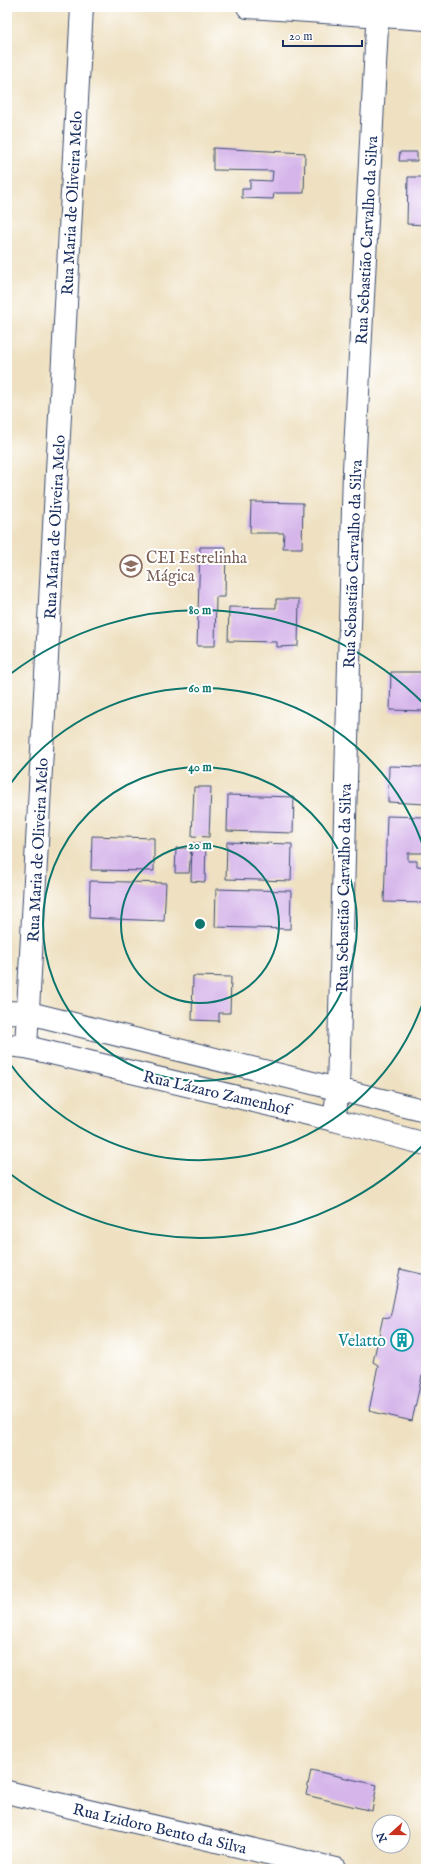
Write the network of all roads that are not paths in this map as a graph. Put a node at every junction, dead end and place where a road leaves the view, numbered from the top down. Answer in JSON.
{"nodes":[{"id":1,"x":82,"y":7,"type":"edge"},
{"id":2,"x":248,"y":7,"type":"edge"},
{"id":3,"x":377,"y":12,"type":"edge"},
{"id":4,"x":426,"y":19,"type":"edge"},
{"id":5,"x":7,"y":1012,"type":"edge"},
{"id":6,"x":29,"y":1013,"type":"junction"},
{"id":7,"x":16,"y":1046,"type":"edge"},
{"id":8,"x":338,"y":1090,"type":"junction"},
{"id":9,"x":426,"y":1111,"type":"edge"},
{"id":10,"x":334,"y":1120,"type":"junction"},
{"id":11,"x":426,"y":1144,"type":"edge"},
{"id":12,"x":7,"y":1792,"type":"edge"},
{"id":13,"x":336,"y":1869,"type":"edge"}],
"edges":[{"from":1,"to":6,"type":"street","name":"Rua Maria de Oliveira Melo"},
{"from":2,"to":3,"type":"street"},
{"from":3,"to":4,"type":"street"},
{"from":3,"to":8,"type":"street","name":"Rua Sebastião Carvalho da Silva"},
{"from":5,"to":6,"type":"street","name":"Rua Lázaro Zamenhof"},
{"from":6,"to":7,"type":"street","name":"Rua Maria de Oliveira Melo"},
{"from":6,"to":8,"type":"street","name":"Rua Lázaro Zamenhof"},
{"from":7,"to":10,"type":"street","name":"Rua Lázaro Zamenhof"},
{"from":8,"to":9,"type":"street","name":"Rua Lázaro Zamenhof"},
{"from":8,"to":10,"type":"street","name":"Rua Sebastião Carvalho da Silva"},
{"from":10,"to":11,"type":"street","name":"Rua Lázaro Zamenhof"},
{"from":12,"to":13,"type":"street","name":"Rua Izidoro Bento da Silva"}]}
